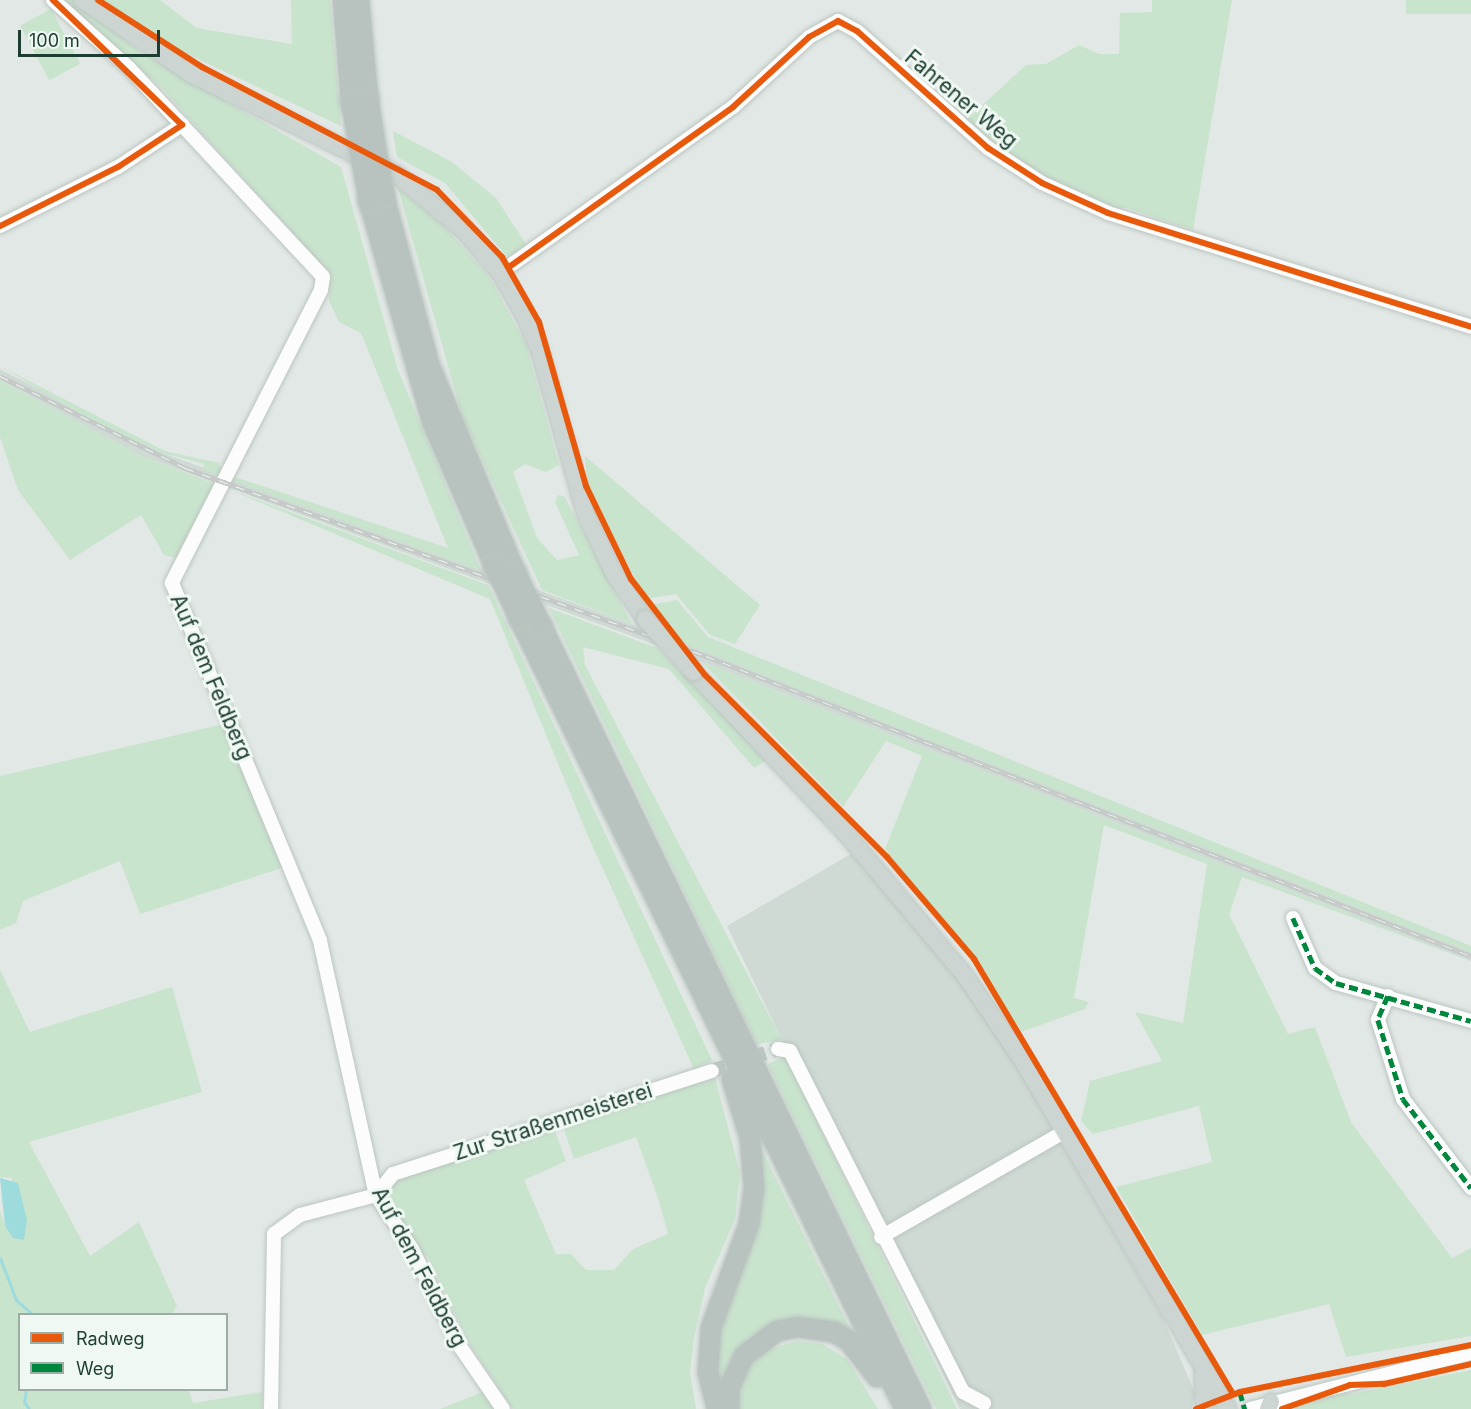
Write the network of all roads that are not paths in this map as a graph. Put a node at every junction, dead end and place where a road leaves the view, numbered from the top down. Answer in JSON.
{"nodes":[{"id":1,"x":53,"y":0,"type":"edge"},
{"id":2,"x":82,"y":0,"type":"edge"},
{"id":3,"x":343,"y":0,"type":"edge"},
{"id":4,"x":359,"y":0,"type":"edge"},
{"id":5,"x":360,"y":100,"type":"junction"},
{"id":6,"x":182,"y":125,"type":"junction"},
{"id":7,"x":377,"y":198,"type":"junction"},
{"id":8,"x":0,"y":226,"type":"edge"},
{"id":9,"x":500,"y":273,"type":"junction"},
{"id":10,"x":1471,"y":327,"type":"edge"},
{"id":11,"x":1293,"y":918,"type":"dead end"},
{"id":12,"x":1388,"y":996,"type":"junction"},
{"id":13,"x":1471,"y":1021,"type":"edge"},
{"id":14,"x":725,"y":1041,"type":"junction"},
{"id":15,"x":778,"y":1049,"type":"dead end"},
{"id":16,"x":712,"y":1071,"type":"tunnel mouth"},
{"id":17,"x":1065,"y":1131,"type":"junction"},
{"id":18,"x":370,"y":1168,"type":"junction"},
{"id":19,"x":393,"y":1174,"type":"junction"},
{"id":20,"x":1471,"y":1188,"type":"edge"},
{"id":21,"x":376,"y":1195,"type":"junction"},
{"id":22,"x":881,"y":1237,"type":"junction"},
{"id":23,"x":1471,"y":1353,"type":"edge"},
{"id":24,"x":1201,"y":1364,"type":"junction"},
{"id":25,"x":984,"y":1403,"type":"dead end"},
{"id":26,"x":1269,"y":1406,"type":"edge"},
{"id":27,"x":271,"y":1409,"type":"edge"},
{"id":28,"x":502,"y":1409,"type":"edge"},
{"id":29,"x":717,"y":1409,"type":"edge"},
{"id":30,"x":729,"y":1409,"type":"edge"},
{"id":31,"x":894,"y":1409,"type":"edge"},
{"id":32,"x":904,"y":1409,"type":"edge"},
{"id":33,"x":921,"y":1409,"type":"edge"},
{"id":34,"x":1204,"y":1409,"type":"edge"},
{"id":35,"x":1228,"y":1409,"type":"edge"},
{"id":36,"x":1250,"y":1409,"type":"edge"}],
"edges":[{"from":1,"to":6,"type":"street","name":"Auf dem Feldberg"},
{"from":2,"to":9,"type":"main road"},
{"from":3,"to":5,"type":"highway"},
{"from":4,"to":5,"type":"highway"},
{"from":5,"to":7,"type":"highway","bridge":true},
{"from":6,"to":8,"type":"street"},
{"from":6,"to":18,"type":"street","name":"Auf dem Feldberg"},
{"from":7,"to":14,"type":"highway","bridge":true},
{"from":7,"to":33,"type":"highway","bridge":true},
{"from":9,"to":10,"type":"street","name":"Fahrener Weg"},
{"from":9,"to":17,"type":"main road","bridge":true},
{"from":11,"to":12,"type":"street"},
{"from":12,"to":13,"type":"street"},
{"from":12,"to":20,"type":"street"},
{"from":14,"to":29,"type":"highway"},
{"from":14,"to":32,"type":"highway"},
{"from":15,"to":22,"type":"street"},
{"from":16,"to":19,"type":"street","name":"Zur Straßenmeisterei"},
{"from":17,"to":22,"type":"street"},
{"from":17,"to":24,"type":"main road"},
{"from":18,"to":19,"type":"street"},
{"from":18,"to":21,"type":"street","name":"Auf dem Feldberg"},
{"from":19,"to":21,"type":"street"},
{"from":21,"to":27,"type":"street"},
{"from":21,"to":28,"type":"street","name":"Auf dem Feldberg"},
{"from":22,"to":25,"type":"street"},
{"from":23,"to":26,"type":"street"},
{"from":24,"to":34,"type":"main road"},
{"from":24,"to":35,"type":"main road"},
{"from":26,"to":36,"type":"street"},
{"from":30,"to":31,"type":"highway"}]}
